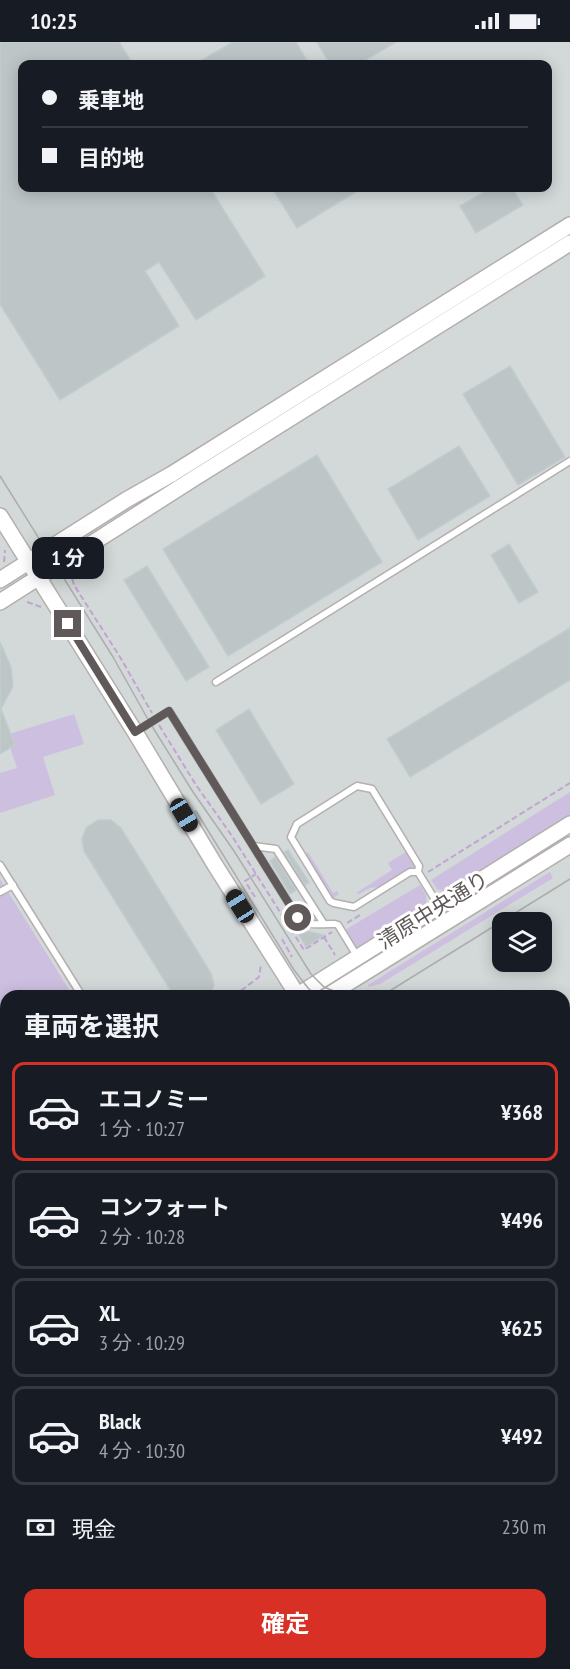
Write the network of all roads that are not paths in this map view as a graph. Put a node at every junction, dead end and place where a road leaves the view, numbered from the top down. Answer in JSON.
{"nodes":[{"id":1,"x":570,"y":225,"type":"edge"},
{"id":2,"x":570,"y":243,"type":"edge"},
{"id":3,"x":570,"y":461,"type":"edge"},
{"id":4,"x":0,"y":516,"type":"edge"},
{"id":5,"x":28,"y":562,"type":"junction"},
{"id":6,"x":39,"y":578,"type":"junction"},
{"id":7,"x":0,"y":580,"type":"edge"},
{"id":8,"x":0,"y":602,"type":"edge"},
{"id":9,"x":216,"y":682,"type":"dead end"},
{"id":10,"x":135,"y":732,"type":"junction"},
{"id":11,"x":570,"y":824,"type":"edge"},
{"id":12,"x":570,"y":845,"type":"edge"},
{"id":13,"x":253,"y":846,"type":"junction"},
{"id":14,"x":0,"y":865,"type":"edge"},
{"id":15,"x":420,"y":874,"type":"junction"},
{"id":16,"x":13,"y":885,"type":"junction"},
{"id":17,"x":0,"y":892,"type":"edge"},
{"id":18,"x":439,"y":906,"type":"junction"},
{"id":19,"x":324,"y":924,"type":"junction"},
{"id":20,"x":358,"y":957,"type":"junction"},
{"id":21,"x":78,"y":990,"type":"edge"},
{"id":22,"x":293,"y":990,"type":"edge"},
{"id":23,"x":306,"y":990,"type":"edge"},
{"id":24,"x":337,"y":990,"type":"edge"}],
"edges":[{"from":1,"to":5,"type":"street"},
{"from":2,"to":6,"type":"street"},
{"from":3,"to":9,"type":"lane"},
{"from":4,"to":5,"type":"street"},
{"from":5,"to":6,"type":"street"},
{"from":5,"to":7,"type":"street"},
{"from":6,"to":8,"type":"street"},
{"from":6,"to":10,"type":"street"},
{"from":10,"to":13,"type":"lane"},
{"from":10,"to":22,"type":"street"},
{"from":11,"to":18,"type":"street","name":"清原中央通り"},
{"from":12,"to":24,"type":"street","name":"清原中央通り"},
{"from":13,"to":19,"type":"lane"},
{"from":13,"to":19,"type":"lane"},
{"from":14,"to":16,"type":"lane"},
{"from":15,"to":15,"type":"lane"},
{"from":15,"to":18,"type":"lane"},
{"from":16,"to":17,"type":"lane"},
{"from":16,"to":21,"type":"lane"},
{"from":18,"to":20,"type":"street","name":"清原中央通り"},
{"from":19,"to":20,"type":"lane"},
{"from":20,"to":23,"type":"street","name":"清原中央通り"}]}
